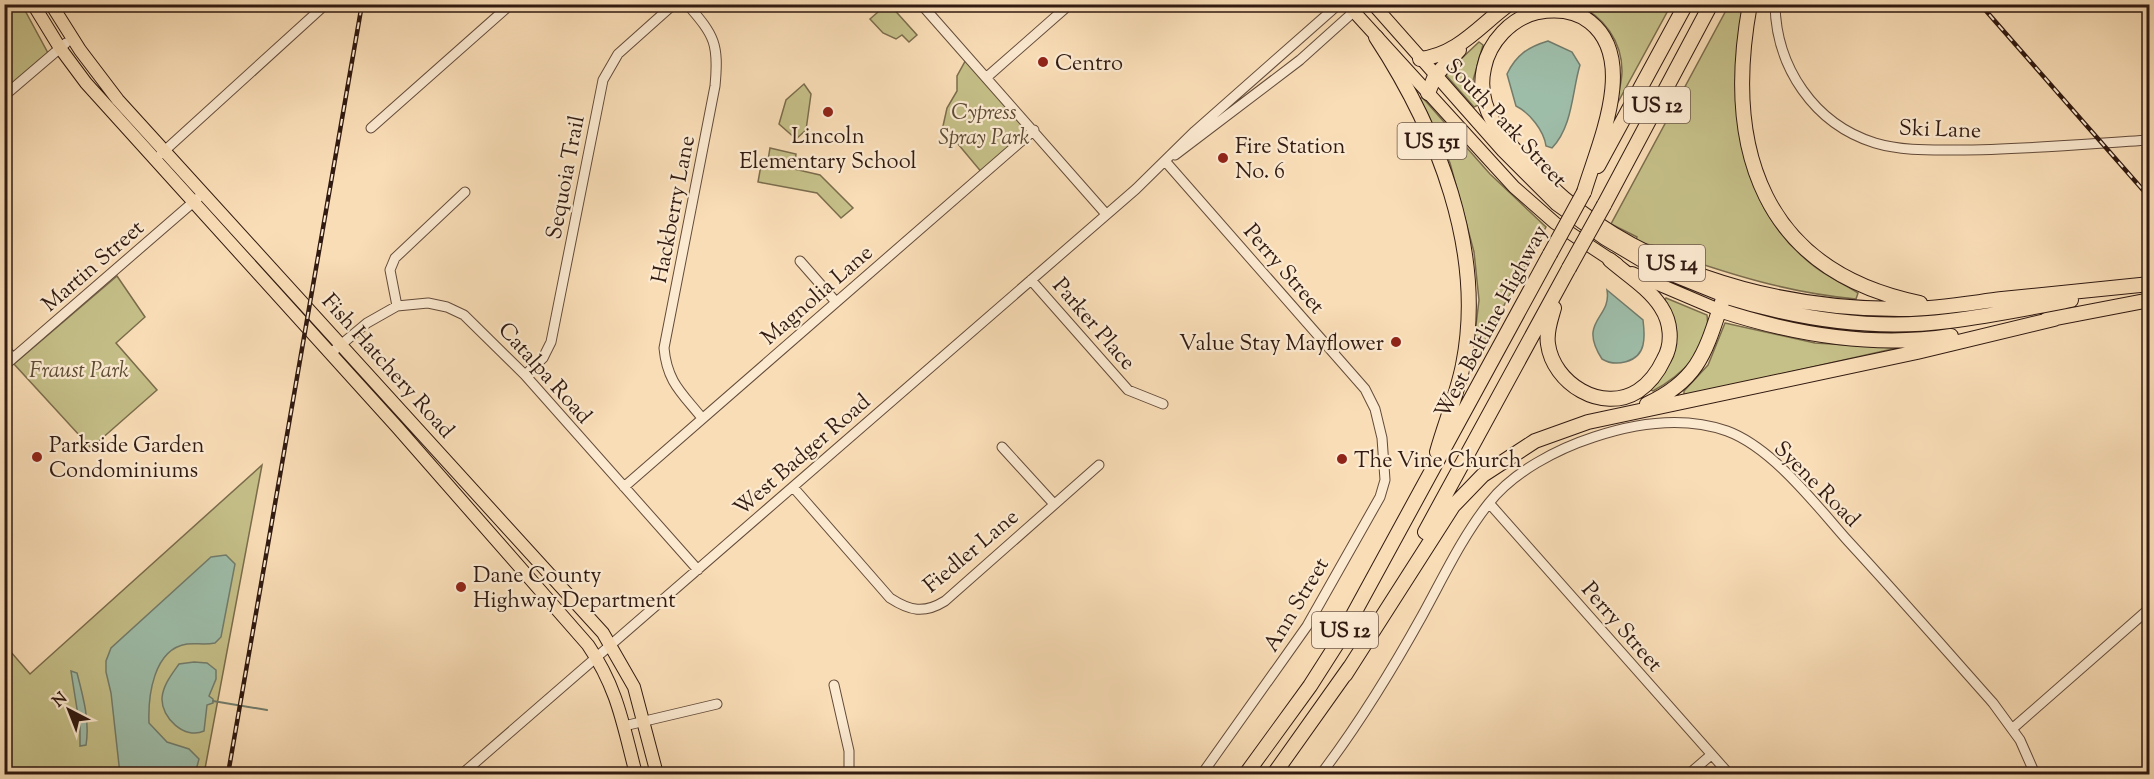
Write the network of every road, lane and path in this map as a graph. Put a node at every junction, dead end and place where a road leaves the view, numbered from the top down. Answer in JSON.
{"nodes":[{"id":1,"x":33,"y":4,"type":"edge"},
{"id":2,"x":51,"y":4,"type":"edge"},
{"id":3,"x":326,"y":4,"type":"edge"},
{"id":4,"x":511,"y":4,"type":"edge"},
{"id":5,"x":674,"y":4,"type":"edge"},
{"id":6,"x":687,"y":4,"type":"edge"},
{"id":7,"x":921,"y":4,"type":"edge"},
{"id":8,"x":1070,"y":4,"type":"edge"},
{"id":9,"x":1339,"y":4,"type":"edge"},
{"id":10,"x":1373,"y":4,"type":"edge"},
{"id":11,"x":1509,"y":4,"type":"edge"},
{"id":12,"x":1686,"y":4,"type":"edge"},
{"id":13,"x":1712,"y":4,"type":"edge"},
{"id":14,"x":1750,"y":4,"type":"edge"},
{"id":15,"x":1775,"y":4,"type":"edge"},
{"id":16,"x":1352,"y":7,"type":"edge"},
{"id":17,"x":1376,"y":37,"type":"junction"},
{"id":18,"x":1470,"y":37,"type":"junction"},
{"id":19,"x":63,"y":46,"type":"junction"},
{"id":20,"x":1420,"y":59,"type":"junction"},
{"id":21,"x":1435,"y":76,"type":"junction"},
{"id":22,"x":987,"y":77,"type":"junction"},
{"id":23,"x":1428,"y":93,"type":"junction"},
{"id":24,"x":4,"y":96,"type":"edge"},
{"id":25,"x":370,"y":128,"type":"dead end"},
{"id":26,"x":1034,"y":130,"type":"junction"},
{"id":27,"x":2150,"y":140,"type":"edge"},
{"id":28,"x":165,"y":150,"type":"junction"},
{"id":29,"x":155,"y":159,"type":"junction"},
{"id":30,"x":1166,"y":161,"type":"junction"},
{"id":31,"x":465,"y":192,"type":"dead end"},
{"id":32,"x":1584,"y":192,"type":"junction"},
{"id":33,"x":204,"y":193,"type":"junction"},
{"id":34,"x":194,"y":202,"type":"junction"},
{"id":35,"x":1106,"y":214,"type":"junction"},
{"id":36,"x":1610,"y":260,"type":"junction"},
{"id":37,"x":800,"y":261,"type":"dead end"},
{"id":38,"x":1031,"y":280,"type":"junction"},
{"id":39,"x":2150,"y":285,"type":"edge"},
{"id":40,"x":1558,"y":289,"type":"junction"},
{"id":41,"x":1724,"y":296,"type":"junction"},
{"id":42,"x":2150,"y":300,"type":"edge"},
{"id":43,"x":836,"y":302,"type":"junction"},
{"id":44,"x":397,"y":306,"type":"junction"},
{"id":45,"x":1937,"y":307,"type":"junction"},
{"id":46,"x":1719,"y":310,"type":"junction"},
{"id":47,"x":2054,"y":319,"type":"junction"},
{"id":48,"x":341,"y":344,"type":"junction"},
{"id":49,"x":4,"y":348,"type":"edge"},
{"id":50,"x":331,"y":353,"type":"junction"},
{"id":51,"x":13,"y":358,"type":"junction"},
{"id":52,"x":4,"y":366,"type":"edge"},
{"id":53,"x":525,"y":375,"type":"junction"},
{"id":54,"x":1163,"y":404,"type":"dead end"},
{"id":55,"x":1623,"y":415,"type":"junction"},
{"id":56,"x":702,"y":418,"type":"junction"},
{"id":57,"x":1382,"y":438,"type":"joint"},
{"id":58,"x":1002,"y":447,"type":"dead end"},
{"id":59,"x":1099,"y":465,"type":"dead end"},
{"id":60,"x":1430,"y":477,"type":"junction"},
{"id":61,"x":624,"y":487,"type":"junction"},
{"id":62,"x":793,"y":487,"type":"junction"},
{"id":63,"x":1489,"y":503,"type":"junction"},
{"id":64,"x":1054,"y":504,"type":"junction"},
{"id":65,"x":698,"y":570,"type":"junction"},
{"id":66,"x":2150,"y":608,"type":"edge"},
{"id":67,"x":611,"y":645,"type":"junction"},
{"id":68,"x":597,"y":658,"type":"junction"},
{"id":69,"x":1345,"y":675,"type":"junction"},
{"id":70,"x":834,"y":685,"type":"dead end"},
{"id":71,"x":717,"y":704,"type":"dead end"},
{"id":72,"x":645,"y":721,"type":"junction"},
{"id":73,"x":624,"y":726,"type":"junction"},
{"id":74,"x":2012,"y":729,"type":"junction"},
{"id":75,"x":1711,"y":755,"type":"junction"},
{"id":76,"x":462,"y":774,"type":"edge"},
{"id":77,"x":636,"y":774,"type":"edge"},
{"id":78,"x":657,"y":774,"type":"edge"},
{"id":79,"x":849,"y":774,"type":"edge"},
{"id":80,"x":1202,"y":774,"type":"edge"},
{"id":81,"x":1246,"y":774,"type":"edge"},
{"id":82,"x":1274,"y":774,"type":"edge"},
{"id":83,"x":1321,"y":774,"type":"edge"},
{"id":84,"x":1689,"y":774,"type":"edge"},
{"id":85,"x":1729,"y":774,"type":"edge"},
{"id":86,"x":2035,"y":774,"type":"edge"}],
"edges":[{"from":1,"to":19,"type":"main road","name":"Fish Hatchery Road"},
{"from":2,"to":28,"type":"main road","name":"Fish Hatchery Road"},
{"from":3,"to":28,"type":"street"},
{"from":4,"to":25,"type":"street"},
{"from":5,"to":53,"type":"street","name":"Sequoia Trail"},
{"from":6,"to":56,"type":"street","name":"Hackberry Lane"},
{"from":7,"to":22,"type":"street"},
{"from":8,"to":22,"type":"street"},
{"from":9,"to":30,"type":"street","name":"West Badger Road"},
{"from":10,"to":20,"type":"main road","name":"South Park Street","number":"US 151"},
{"from":11,"to":18,"type":"highway"},
{"from":12,"to":32,"type":"highway","name":"West Beltline Highway","number":"US 12"},
{"from":13,"to":40,"type":"highway","name":"West Beltline Highway","number":"US 12","bridge":true},
{"from":14,"to":45,"type":"highway"},
{"from":15,"to":27,"type":"street","name":"Ski Lane"},
{"from":16,"to":17,"type":"main road","name":"South Park Street","number":"US 151"},
{"from":16,"to":30,"type":"street","name":"West Badger Road"},
{"from":17,"to":23,"type":"main road","name":"South Park Street","number":"US 14"},
{"from":17,"to":60,"type":"highway","number":"US 151"},
{"from":18,"to":20,"type":"highway"},
{"from":18,"to":21,"type":"highway"},
{"from":19,"to":24,"type":"street"},
{"from":19,"to":29,"type":"main road","name":"Fish Hatchery Road"},
{"from":20,"to":21,"type":"main road","name":"South Park Street","number":"US 151"},
{"from":21,"to":23,"type":"highway"},
{"from":21,"to":41,"type":"main road","name":"South Park Street","number":"US 151"},
{"from":22,"to":26,"type":"street"},
{"from":23,"to":36,"type":"main road","name":"South Park Street","number":"US 14"},
{"from":26,"to":35,"type":"street"},
{"from":26,"to":43,"type":"street","name":"Magnolia Lane"},
{"from":28,"to":29,"type":"street"},
{"from":28,"to":33,"type":"main road","name":"Fish Hatchery Road"},
{"from":29,"to":34,"type":"main road","name":"Fish Hatchery Road"},
{"from":30,"to":35,"type":"street","name":"West Badger Road"},
{"from":30,"to":57,"type":"street","name":"Perry Street"},
{"from":31,"to":44,"type":"street"},
{"from":32,"to":45,"type":"highway","number":"US 14"},
{"from":32,"to":60,"type":"highway","name":"West Beltline Highway","number":"US 12","bridge":true},
{"from":33,"to":34,"type":"street","name":"Martin Street"},
{"from":33,"to":48,"type":"main road","name":"Fish Hatchery Road"},
{"from":34,"to":50,"type":"main road","name":"Fish Hatchery Road"},
{"from":34,"to":51,"type":"street","name":"Martin Street"},
{"from":35,"to":38,"type":"street","name":"West Badger Road"},
{"from":36,"to":40,"type":"highway"},
{"from":36,"to":46,"type":"main road","name":"South Park Street","number":"US 14"},
{"from":37,"to":43,"type":"street"},
{"from":38,"to":54,"type":"street","name":"Parker Place"},
{"from":38,"to":62,"type":"street","name":"West Badger Road"},
{"from":39,"to":41,"type":"highway","number":"US 14"},
{"from":39,"to":45,"type":"highway","number":"US 14"},
{"from":40,"to":69,"type":"highway","name":"West Beltline Highway","number":"US 12"},
{"from":41,"to":46,"type":"highway"},
{"from":42,"to":47,"type":"highway","number":"US 14"},
{"from":43,"to":56,"type":"street","name":"Magnolia Lane"},
{"from":44,"to":48,"type":"street","name":"Catalpa Road"},
{"from":44,"to":53,"type":"street","name":"Catalpa Road"},
{"from":46,"to":47,"type":"highway","number":"US 14"},
{"from":46,"to":55,"type":"highway"},
{"from":47,"to":55,"type":"highway"},
{"from":48,"to":50,"type":"street","name":"Catalpa Road"},
{"from":48,"to":67,"type":"main road","name":"Fish Hatchery Road"},
{"from":49,"to":51,"type":"street"},
{"from":50,"to":68,"type":"main road","name":"Fish Hatchery Road"},
{"from":51,"to":52,"type":"street","name":"Martin Street"},
{"from":53,"to":61,"type":"street","name":"Catalpa Road"},
{"from":55,"to":69,"type":"highway"},
{"from":56,"to":61,"type":"street","name":"Magnolia Lane"},
{"from":57,"to":80,"type":"street","name":"Ann Street"},
{"from":58,"to":64,"type":"street"},
{"from":59,"to":64,"type":"street","name":"Fiedler Lane"},
{"from":60,"to":81,"type":"highway","name":"West Beltline Highway","number":"US 12"},
{"from":61,"to":65,"type":"street","name":"Catalpa Road"},
{"from":62,"to":64,"type":"street","name":"Fiedler Lane"},
{"from":62,"to":65,"type":"street","name":"West Badger Road"},
{"from":63,"to":74,"type":"street","name":"Syene Road"},
{"from":63,"to":75,"type":"street","name":"Perry Street"},
{"from":63,"to":83,"type":"street","name":"Syene Road"},
{"from":65,"to":67,"type":"street","name":"West Badger Road"},
{"from":66,"to":74,"type":"street"},
{"from":67,"to":68,"type":"street","name":"West Badger Road"},
{"from":67,"to":72,"type":"main road","name":"Fish Hatchery Road"},
{"from":68,"to":73,"type":"main road","name":"Fish Hatchery Road"},
{"from":68,"to":76,"type":"street","name":"West Badger Road"},
{"from":69,"to":82,"type":"highway","name":"West Beltline Highway","number":"US 12"},
{"from":70,"to":79,"type":"street"},
{"from":71,"to":72,"type":"street"},
{"from":72,"to":73,"type":"street"},
{"from":72,"to":78,"type":"main road","name":"Fish Hatchery Road"},
{"from":73,"to":77,"type":"main road","name":"Fish Hatchery Road"},
{"from":74,"to":86,"type":"street","name":"Syene Road"},
{"from":75,"to":84,"type":"street"},
{"from":75,"to":85,"type":"street","name":"Perry Street"}]}
